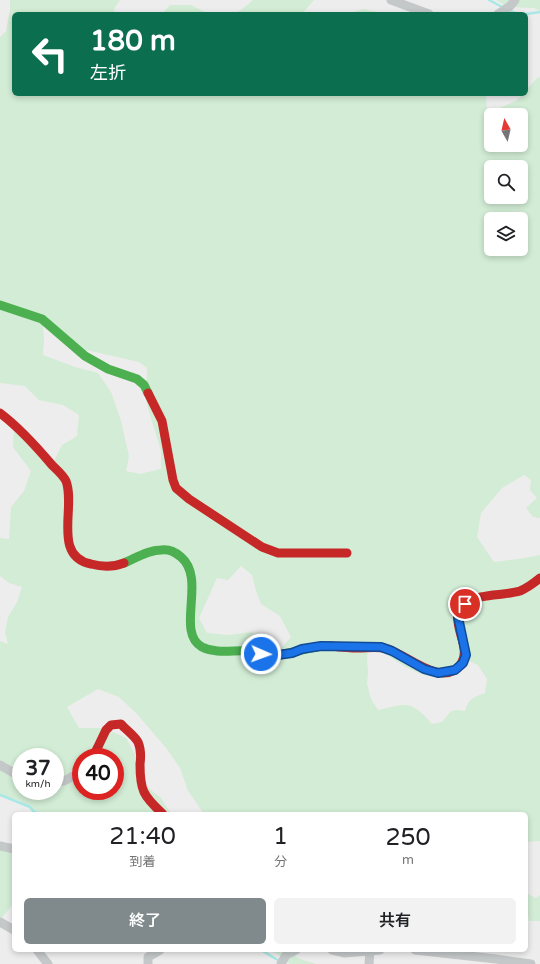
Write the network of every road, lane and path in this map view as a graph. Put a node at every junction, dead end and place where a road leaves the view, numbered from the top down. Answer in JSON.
{"nodes":[{"id":1,"x":391,"y":0,"type":"edge"},
{"id":2,"x":515,"y":0,"type":"edge"},
{"id":3,"x":424,"y":12,"type":"edge"},
{"id":4,"x":501,"y":12,"type":"edge"},
{"id":5,"x":0,"y":305,"type":"edge"},
{"id":6,"x":0,"y":413,"type":"edge"},
{"id":7,"x":347,"y":553,"type":"dead end"},
{"id":8,"x":540,"y":578,"type":"edge"},
{"id":9,"x":97,"y":748,"type":"edge"},
{"id":10,"x":0,"y":765,"type":"edge"},
{"id":11,"x":12,"y":772,"type":"edge"},
{"id":12,"x":161,"y":812,"type":"edge"},
{"id":13,"x":0,"y":846,"type":"edge"},
{"id":14,"x":12,"y":849,"type":"edge"},
{"id":15,"x":0,"y":922,"type":"edge"},
{"id":16,"x":12,"y":929,"type":"edge"},
{"id":17,"x":39,"y":952,"type":"edge"},
{"id":18,"x":157,"y":952,"type":"edge"},
{"id":19,"x":292,"y":952,"type":"edge"},
{"id":20,"x":341,"y":952,"type":"edge"},
{"id":21,"x":436,"y":952,"type":"edge"},
{"id":22,"x":369,"y":957,"type":"edge"},
{"id":23,"x":48,"y":964,"type":"edge"},
{"id":24,"x":148,"y":964,"type":"edge"},
{"id":25,"x":282,"y":964,"type":"edge"},
{"id":26,"x":531,"y":964,"type":"edge"}],
"edges":[{"from":1,"to":3,"type":"street"},
{"from":2,"to":4,"type":"street"},
{"from":5,"to":7,"type":"street"},
{"from":6,"to":8,"type":"street"},
{"from":9,"to":12,"type":"street"},
{"from":10,"to":11,"type":"street"},
{"from":13,"to":14,"type":"street"},
{"from":15,"to":16,"type":"street"},
{"from":17,"to":23,"type":"street"},
{"from":18,"to":24,"type":"street"},
{"from":19,"to":25,"type":"street"},
{"from":20,"to":22,"type":"street"},
{"from":21,"to":26,"type":"street"}]}
